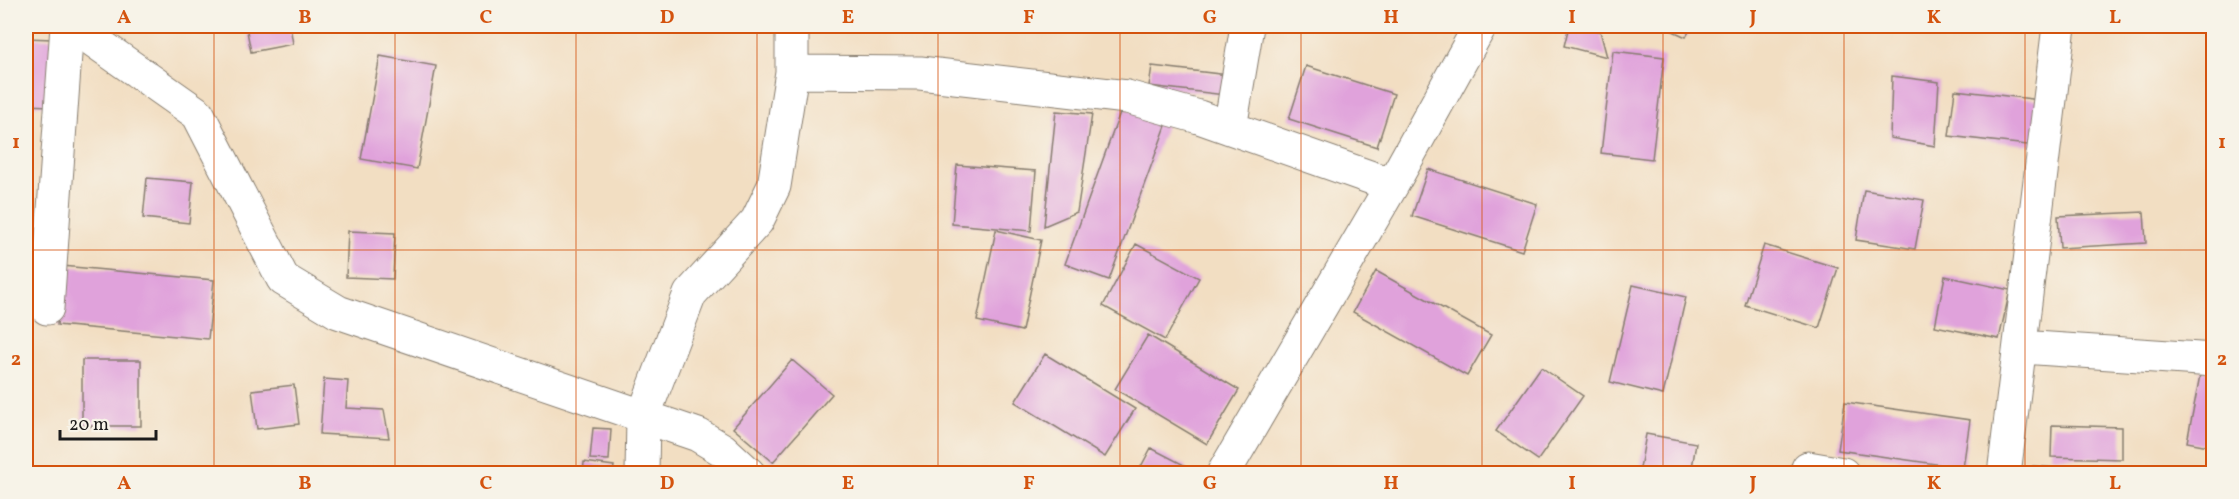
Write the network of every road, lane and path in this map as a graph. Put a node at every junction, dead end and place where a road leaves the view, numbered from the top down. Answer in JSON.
{"nodes":[{"id":1,"x":67,"y":26,"type":"edge"},
{"id":2,"x":73,"y":26,"type":"edge"},
{"id":3,"x":792,"y":26,"type":"edge"},
{"id":4,"x":1248,"y":26,"type":"edge"},
{"id":5,"x":1479,"y":26,"type":"edge"},
{"id":6,"x":2059,"y":26,"type":"edge"},
{"id":7,"x":792,"y":72,"type":"junction"},
{"id":8,"x":1230,"y":128,"type":"junction"},
{"id":9,"x":1392,"y":185,"type":"junction"},
{"id":10,"x":47,"y":308,"type":"dead end"},
{"id":11,"x":2021,"y":347,"type":"junction"},
{"id":12,"x":2214,"y":360,"type":"edge"},
{"id":13,"x":643,"y":417,"type":"junction"},
{"id":14,"x":1808,"y":468,"type":"dead end"},
{"id":15,"x":642,"y":474,"type":"edge"},
{"id":16,"x":749,"y":474,"type":"edge"},
{"id":17,"x":1223,"y":474,"type":"edge"},
{"id":18,"x":1843,"y":474,"type":"edge"},
{"id":19,"x":2004,"y":474,"type":"edge"}],
"edges":[{"from":1,"to":10,"type":"street"},
{"from":2,"to":13,"type":"street"},
{"from":3,"to":7,"type":"street"},
{"from":4,"to":8,"type":"street"},
{"from":5,"to":9,"type":"street"},
{"from":6,"to":11,"type":"street"},
{"from":7,"to":8,"type":"street"},
{"from":7,"to":13,"type":"street"},
{"from":8,"to":9,"type":"street"},
{"from":9,"to":17,"type":"street"},
{"from":11,"to":12,"type":"street"},
{"from":11,"to":19,"type":"street"},
{"from":13,"to":15,"type":"street"},
{"from":13,"to":16,"type":"street"},
{"from":14,"to":18,"type":"street"}]}
